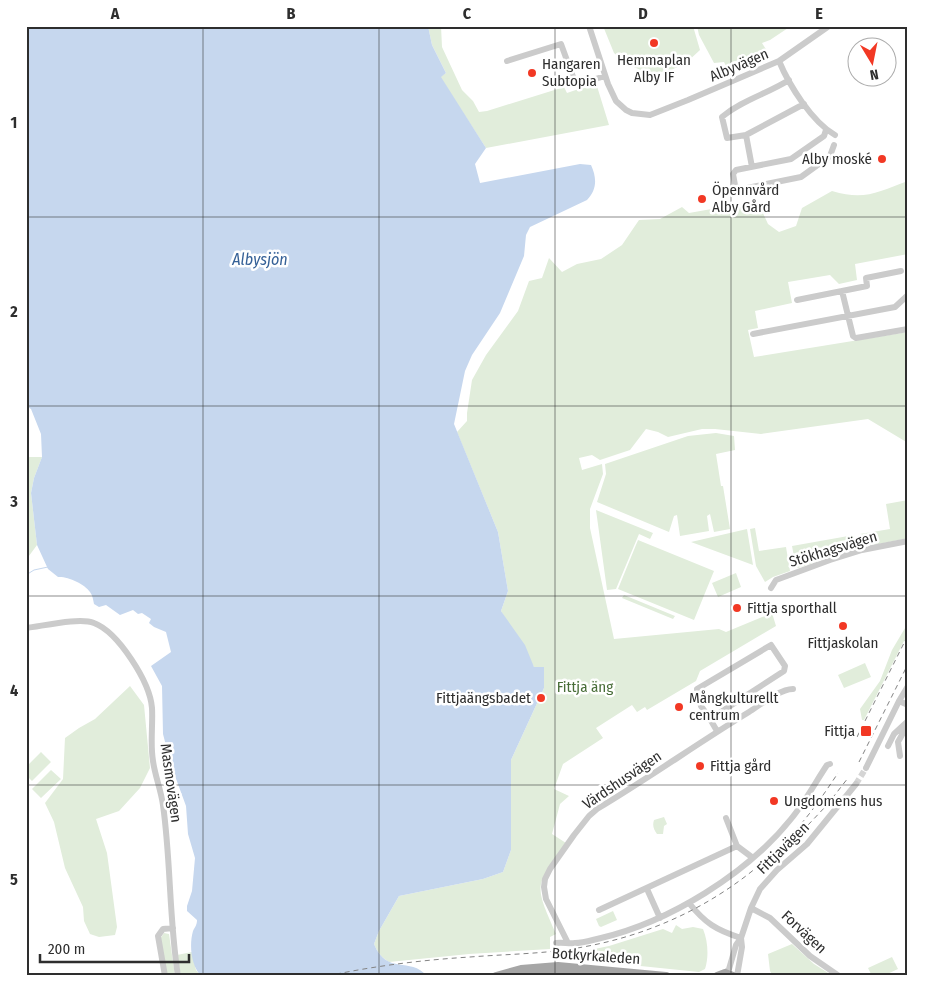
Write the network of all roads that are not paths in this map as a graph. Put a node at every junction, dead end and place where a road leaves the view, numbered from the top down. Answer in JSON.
{"nodes":[{"id":1,"x":589,"y":26,"type":"edge"},
{"id":2,"x":828,"y":27,"type":"edge"},
{"id":3,"x":507,"y":61,"type":"dead end"},
{"id":4,"x":779,"y":61,"type":"junction"},
{"id":5,"x":605,"y":76,"type":"junction"},
{"id":6,"x":789,"y":80,"type":"junction"},
{"id":7,"x":804,"y":104,"type":"junction"},
{"id":8,"x":826,"y":130,"type":"junction"},
{"id":9,"x":746,"y":135,"type":"junction"},
{"id":10,"x":835,"y":135,"type":"dead end"},
{"id":11,"x":834,"y":145,"type":"dead end"},
{"id":12,"x":752,"y":166,"type":"junction"},
{"id":13,"x":901,"y":271,"type":"dead end"},
{"id":14,"x":842,"y":291,"type":"junction"},
{"id":15,"x":908,"y":295,"type":"edge"},
{"id":16,"x":797,"y":300,"type":"dead end"},
{"id":17,"x":848,"y":316,"type":"junction"},
{"id":18,"x":908,"y":329,"type":"edge"},
{"id":19,"x":753,"y":334,"type":"dead end"},
{"id":20,"x":908,"y":541,"type":"edge"},
{"id":21,"x":771,"y":588,"type":"dead end"},
{"id":22,"x":26,"y":628,"type":"edge"},
{"id":23,"x":908,"y":686,"type":"edge"},
{"id":24,"x":793,"y":689,"type":"dead end"},
{"id":25,"x":899,"y":701,"type":"junction"},
{"id":26,"x":908,"y":705,"type":"edge"},
{"id":27,"x":710,"y":719,"type":"junction"},
{"id":28,"x":908,"y":723,"type":"edge"},
{"id":29,"x":717,"y":731,"type":"junction"},
{"id":30,"x":888,"y":746,"type":"dead end"},
{"id":31,"x":900,"y":756,"type":"dead end"},
{"id":32,"x":830,"y":764,"type":"dead end"},
{"id":33,"x":866,"y":768,"type":"tunnel mouth"},
{"id":34,"x":856,"y":784,"type":"tunnel mouth"},
{"id":35,"x":726,"y":818,"type":"dead end"},
{"id":36,"x":737,"y":846,"type":"junction"},
{"id":37,"x":753,"y":858,"type":"junction"},
{"id":38,"x":647,"y":889,"type":"junction"},
{"id":39,"x":689,"y":903,"type":"junction"},
{"id":40,"x":751,"y":908,"type":"junction"},
{"id":41,"x":599,"y":910,"type":"dead end"},
{"id":42,"x":660,"y":918,"type":"junction"},
{"id":43,"x":173,"y":928,"type":"junction"},
{"id":44,"x":741,"y":938,"type":"junction"},
{"id":45,"x":567,"y":942,"type":"junction"},
{"id":46,"x":556,"y":943,"type":"dead end"},
{"id":47,"x":725,"y":975,"type":"edge"},
{"id":48,"x":165,"y":976,"type":"edge"},
{"id":49,"x":178,"y":976,"type":"edge"},
{"id":50,"x":496,"y":976,"type":"edge"},
{"id":51,"x":521,"y":976,"type":"edge"},
{"id":52,"x":595,"y":976,"type":"edge"},
{"id":53,"x":666,"y":976,"type":"edge"},
{"id":54,"x":738,"y":976,"type":"edge"},
{"id":55,"x":839,"y":976,"type":"edge"}],
"edges":[{"from":1,"to":5,"type":"street","name":"Albyvägen"},
{"from":2,"to":4,"type":"street","name":"Albyvägen"},
{"from":3,"to":5,"type":"street"},
{"from":4,"to":5,"type":"street","name":"Albyvägen"},
{"from":4,"to":6,"type":"street"},
{"from":6,"to":7,"type":"street"},
{"from":6,"to":9,"type":"street"},
{"from":7,"to":8,"type":"street"},
{"from":7,"to":9,"type":"street"},
{"from":8,"to":10,"type":"street"},
{"from":8,"to":12,"type":"street"},
{"from":9,"to":12,"type":"street"},
{"from":11,"to":12,"type":"street"},
{"from":13,"to":14,"type":"street"},
{"from":14,"to":16,"type":"street"},
{"from":14,"to":17,"type":"street"},
{"from":15,"to":17,"type":"street"},
{"from":17,"to":18,"type":"street"},
{"from":17,"to":19,"type":"street"},
{"from":20,"to":21,"type":"street","name":"Stökhagsvägen"},
{"from":22,"to":43,"type":"street","name":"Masmovägen"},
{"from":23,"to":25,"type":"street"},
{"from":24,"to":29,"type":"street","name":"Värdshusvägen"},
{"from":25,"to":26,"type":"street"},
{"from":25,"to":33,"type":"street"},
{"from":27,"to":27,"type":"street"},
{"from":27,"to":29,"type":"street"},
{"from":28,"to":30,"type":"street"},
{"from":28,"to":31,"type":"street"},
{"from":29,"to":45,"type":"street","name":"Värdshusvägen"},
{"from":32,"to":37,"type":"street"},
{"from":34,"to":40,"type":"street","name":"Fittjavägen"},
{"from":35,"to":36,"type":"street"},
{"from":36,"to":37,"type":"street"},
{"from":36,"to":38,"type":"street"},
{"from":37,"to":39,"type":"street"},
{"from":38,"to":41,"type":"street"},
{"from":38,"to":42,"type":"street"},
{"from":39,"to":42,"type":"street"},
{"from":39,"to":44,"type":"street"},
{"from":40,"to":44,"type":"street","name":"Fittjavägen"},
{"from":40,"to":55,"type":"street","name":"Forvägen"},
{"from":42,"to":45,"type":"street"},
{"from":43,"to":48,"type":"street"},
{"from":43,"to":49,"type":"street","name":"Masmovägen"},
{"from":44,"to":47,"type":"street","name":"Fittjavägen"},
{"from":44,"to":54,"type":"street","name":"Fittjavägen"},
{"from":45,"to":46,"type":"street"},
{"from":50,"to":53,"type":"main road","name":"Botkyrkaleden"},
{"from":51,"to":52,"type":"main road","name":"Botkyrkaleden"}]}
